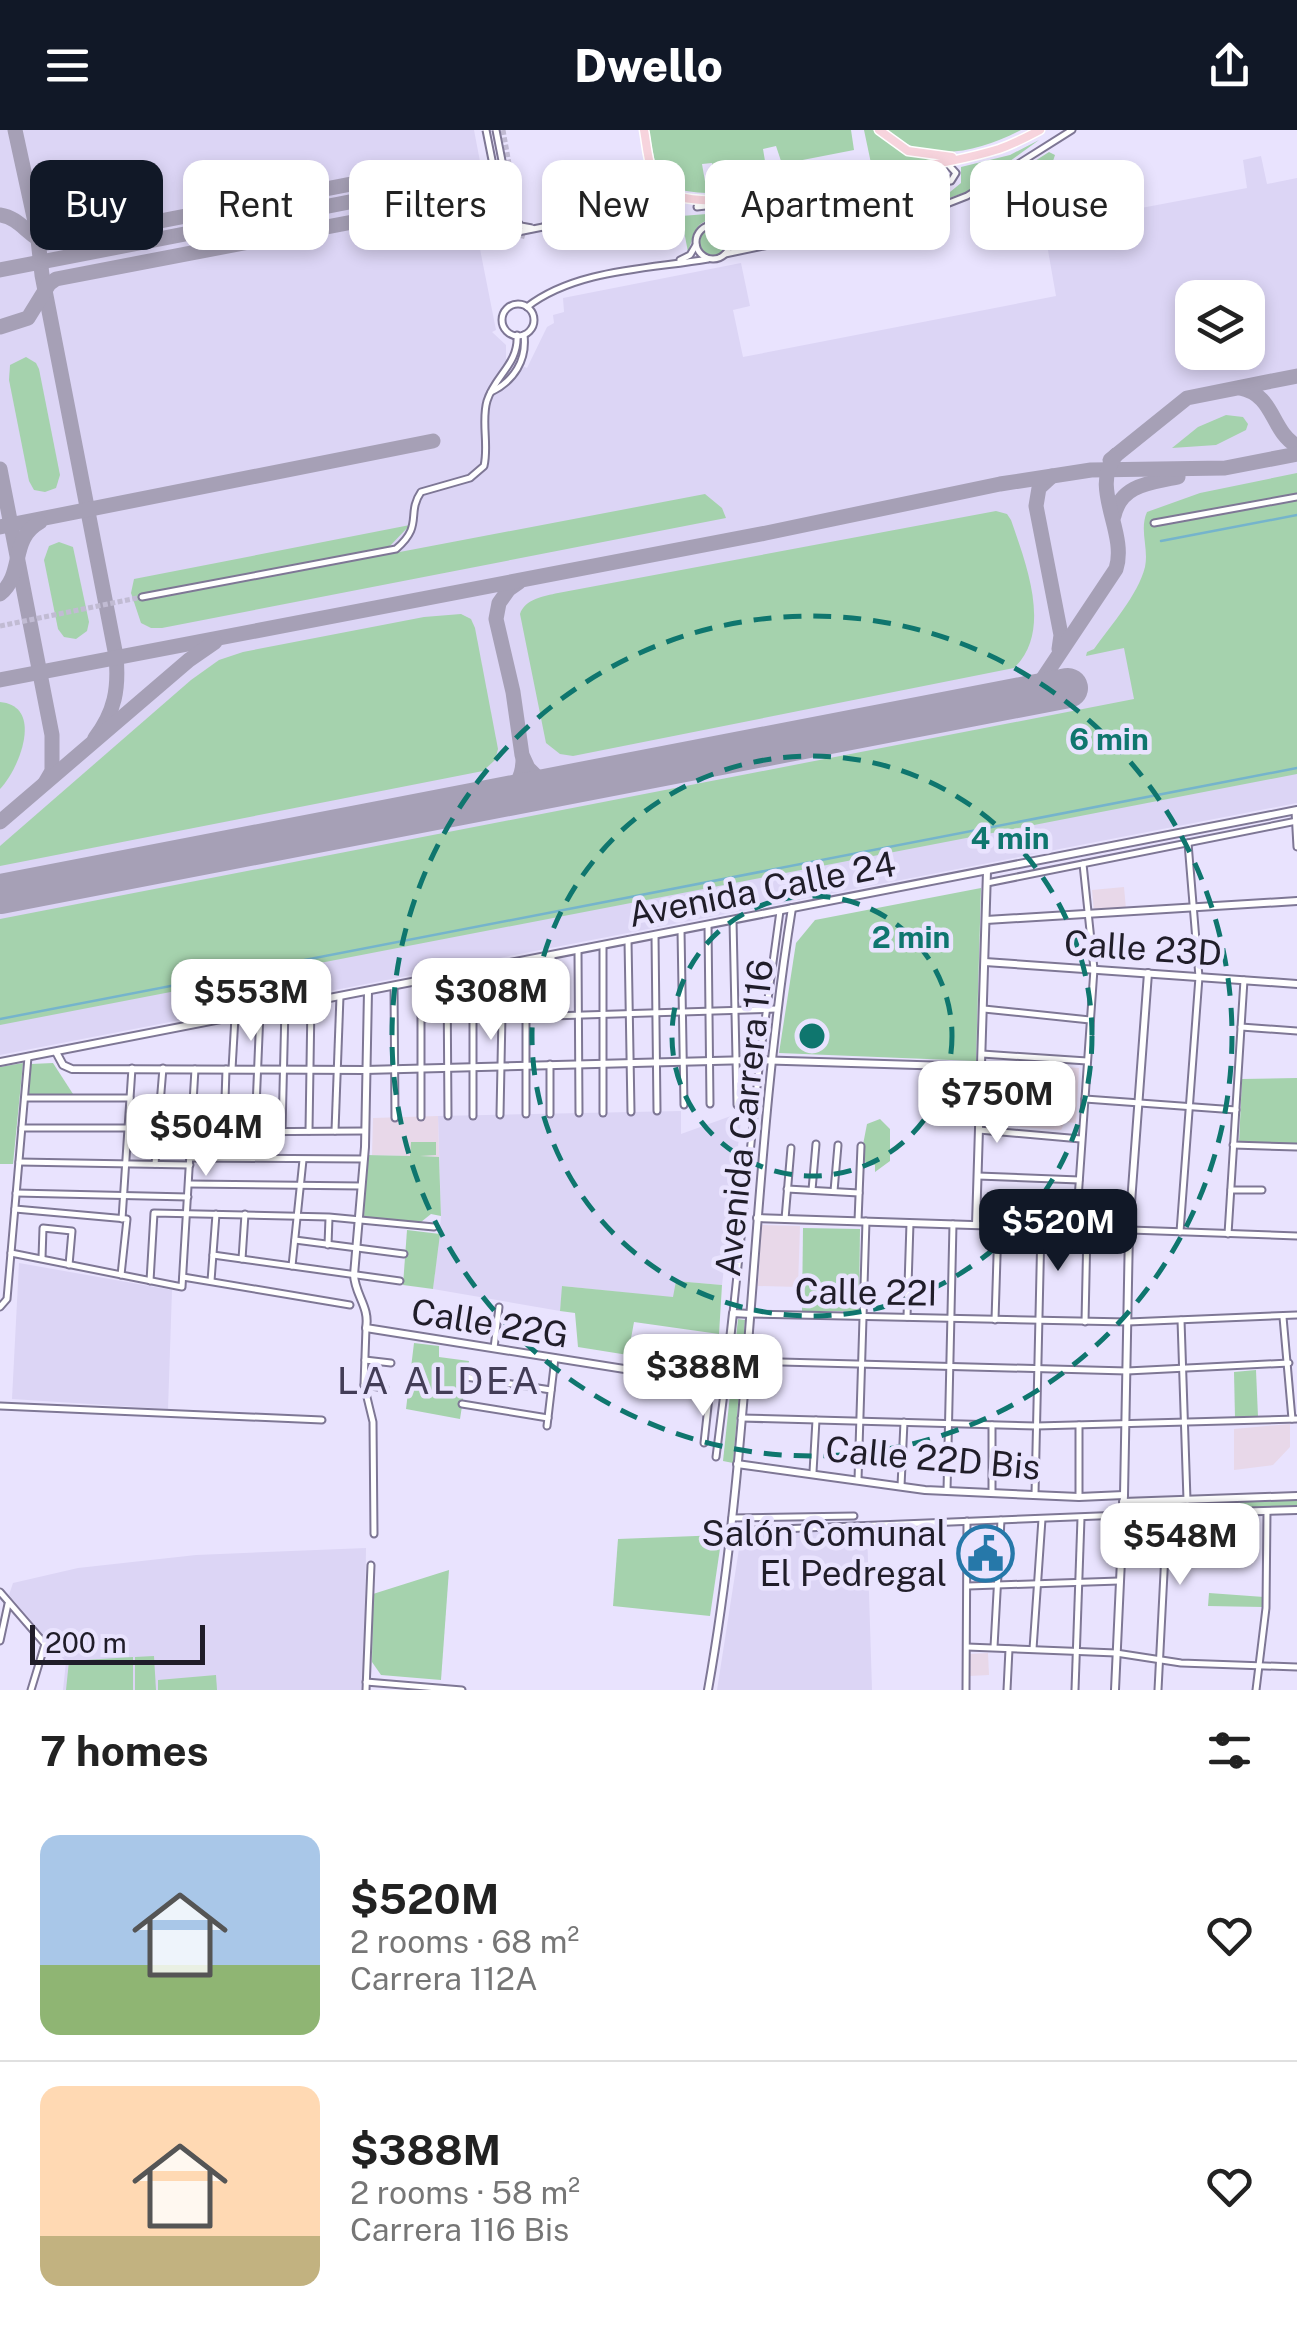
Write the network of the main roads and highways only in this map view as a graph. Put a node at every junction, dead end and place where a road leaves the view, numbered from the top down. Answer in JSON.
{"nodes":[{"id":1,"x":644,"y":130,"type":"edge"},
{"id":2,"x":879,"y":130,"type":"edge"},
{"id":3,"x":1039,"y":130,"type":"edge"},
{"id":4,"x":976,"y":155,"type":"junction"}],
"edges":[{"from":1,"to":4,"type":"main road"},
{"from":2,"to":4,"type":"main road"},
{"from":3,"to":4,"type":"main road"}]}
